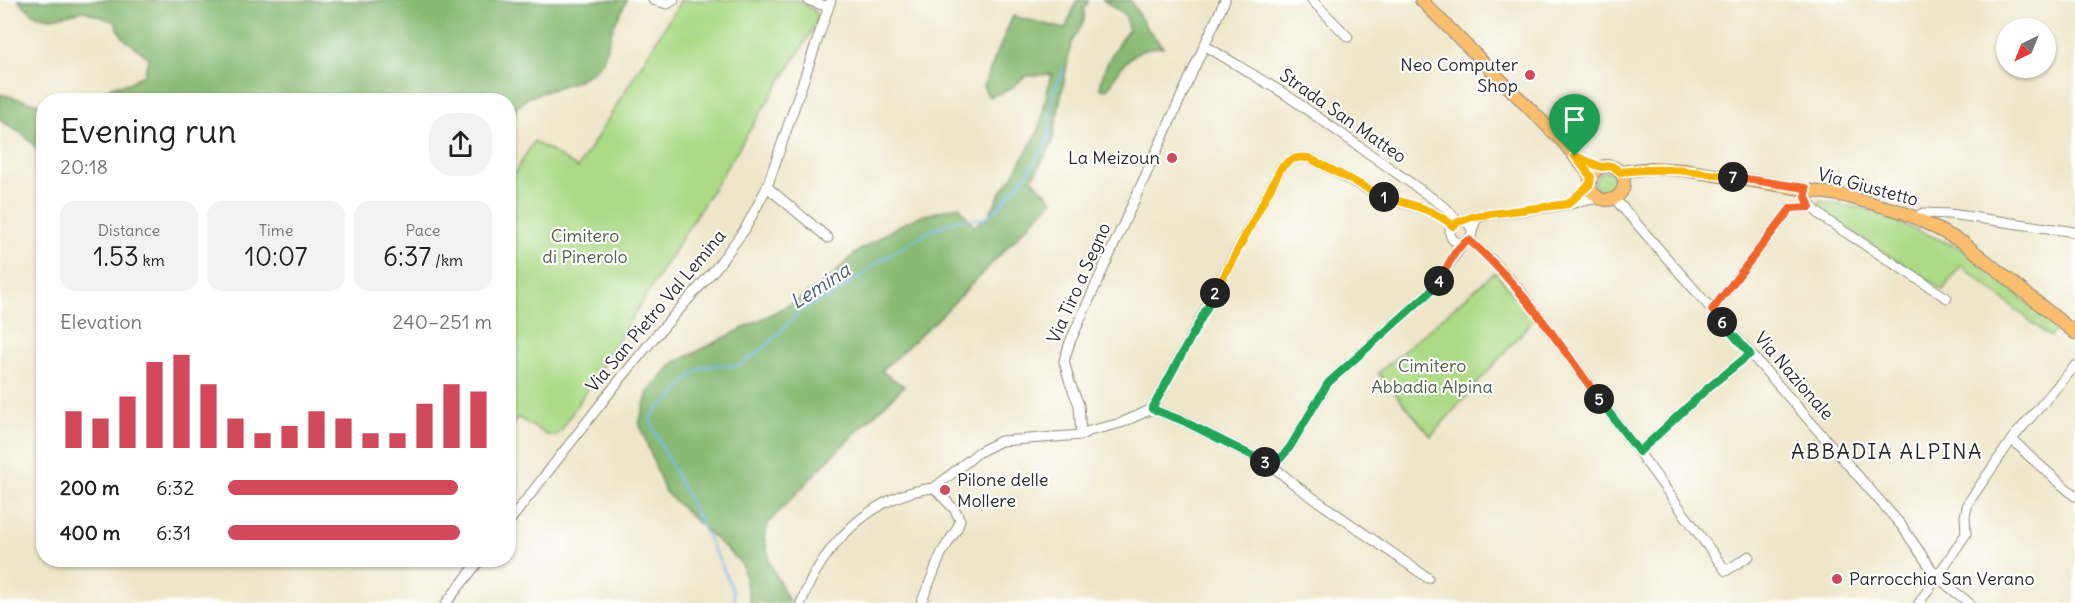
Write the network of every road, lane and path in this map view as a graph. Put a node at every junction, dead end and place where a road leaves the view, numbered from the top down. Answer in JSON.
{"nodes":[{"id":1,"x":653,"y":0,"type":"edge"},
{"id":2,"x":674,"y":0,"type":"edge"},
{"id":3,"x":808,"y":0,"type":"edge"},
{"id":4,"x":1225,"y":0,"type":"edge"},
{"id":5,"x":1312,"y":0,"type":"edge"},
{"id":6,"x":1421,"y":0,"type":"edge"},
{"id":7,"x":829,"y":4,"type":"edge"},
{"id":8,"x":1348,"y":37,"type":"dead end"},
{"id":9,"x":1204,"y":45,"type":"junction"},
{"id":10,"x":1575,"y":156,"type":"junction"},
{"id":11,"x":1601,"y":167,"type":"junction"},
{"id":12,"x":1622,"y":177,"type":"junction"},
{"id":13,"x":1590,"y":181,"type":"junction"},
{"id":14,"x":767,"y":186,"type":"junction"},
{"id":15,"x":1806,"y":188,"type":"junction"},
{"id":16,"x":1598,"y":198,"type":"junction"},
{"id":17,"x":1615,"y":199,"type":"junction"},
{"id":18,"x":1568,"y":204,"type":"junction"},
{"id":19,"x":1810,"y":207,"type":"junction"},
{"id":20,"x":1485,"y":215,"type":"junction"},
{"id":21,"x":1915,"y":217,"type":"junction"},
{"id":22,"x":1457,"y":223,"type":"junction"},
{"id":23,"x":1472,"y":230,"type":"junction"},
{"id":24,"x":2075,"y":232,"type":"edge"},
{"id":25,"x":828,"y":238,"type":"dead end"},
{"id":26,"x":1466,"y":241,"type":"junction"},
{"id":27,"x":1947,"y":298,"type":"dead end"},
{"id":28,"x":1712,"y":310,"type":"junction"},
{"id":29,"x":2075,"y":333,"type":"edge"},
{"id":30,"x":1750,"y":354,"type":"junction"},
{"id":31,"x":2075,"y":366,"type":"edge"},
{"id":32,"x":1152,"y":409,"type":"junction"},
{"id":33,"x":1082,"y":435,"type":"junction"},
{"id":34,"x":2012,"y":439,"type":"junction"},
{"id":35,"x":1639,"y":452,"type":"junction"},
{"id":36,"x":1271,"y":465,"type":"junction"},
{"id":37,"x":934,"y":488,"type":"junction"},
{"id":38,"x":2075,"y":496,"type":"edge"},
{"id":39,"x":516,"y":513,"type":"edge"},
{"id":40,"x":1749,"y":556,"type":"dead end"},
{"id":41,"x":475,"y":567,"type":"edge"},
{"id":42,"x":1937,"y":577,"type":"junction"},
{"id":43,"x":1428,"y":578,"type":"dead end"},
{"id":44,"x":446,"y":603,"type":"edge"},
{"id":45,"x":801,"y":603,"type":"edge"},
{"id":46,"x":921,"y":603,"type":"edge"},
{"id":47,"x":1919,"y":603,"type":"edge"},
{"id":48,"x":1969,"y":603,"type":"edge"}],
"edges":[{"from":1,"to":2,"type":"street"},
{"from":3,"to":7,"type":"street"},
{"from":4,"to":9,"type":"street","name":"Via Tiro a Segno"},
{"from":5,"to":8,"type":"street"},
{"from":6,"to":10,"type":"main road"},
{"from":7,"to":14,"type":"street","name":"Via San Pietro Val Lemina"},
{"from":9,"to":22,"type":"street","name":"Strada San Matteo"},
{"from":9,"to":33,"type":"street","name":"Via Tiro a Segno"},
{"from":10,"to":11,"type":"main road"},
{"from":10,"to":13,"type":"main road"},
{"from":11,"to":12,"type":"main road"},
{"from":11,"to":13,"type":"main road"},
{"from":12,"to":15,"type":"main road","name":"Via Giustetto"},
{"from":12,"to":17,"type":"main road"},
{"from":13,"to":16,"type":"main road"},
{"from":13,"to":18,"type":"street"},
{"from":14,"to":25,"type":"street"},
{"from":14,"to":39,"type":"street","name":"Via San Pietro Val Lemina"},
{"from":15,"to":19,"type":"street"},
{"from":15,"to":21,"type":"main road","name":"Via Giustetto"},
{"from":16,"to":17,"type":"main road"},
{"from":16,"to":18,"type":"street"},
{"from":17,"to":28,"type":"street","name":"Via Nazionale"},
{"from":18,"to":20,"type":"street"},
{"from":19,"to":27,"type":"street"},
{"from":19,"to":28,"type":"street"},
{"from":20,"to":22,"type":"street"},
{"from":20,"to":23,"type":"street"},
{"from":21,"to":24,"type":"street"},
{"from":21,"to":29,"type":"main road","name":"Via Giustetto"},
{"from":22,"to":23,"type":"street"},
{"from":22,"to":26,"type":"street"},
{"from":22,"to":32,"type":"street"},
{"from":23,"to":26,"type":"street"},
{"from":26,"to":35,"type":"street"},
{"from":26,"to":36,"type":"street"},
{"from":28,"to":30,"type":"street","name":"Via Nazionale"},
{"from":30,"to":35,"type":"street"},
{"from":30,"to":42,"type":"street","name":"Via Nazionale"},
{"from":31,"to":34,"type":"street"},
{"from":32,"to":33,"type":"street"},
{"from":32,"to":36,"type":"street"},
{"from":33,"to":37,"type":"street"},
{"from":34,"to":38,"type":"street"},
{"from":34,"to":42,"type":"street"},
{"from":35,"to":40,"type":"street"},
{"from":36,"to":43,"type":"street"},
{"from":37,"to":45,"type":"street"},
{"from":37,"to":46,"type":"street"},
{"from":41,"to":44,"type":"street"},
{"from":42,"to":47,"type":"street"},
{"from":42,"to":48,"type":"street","name":"Via Nazionale"}]}
